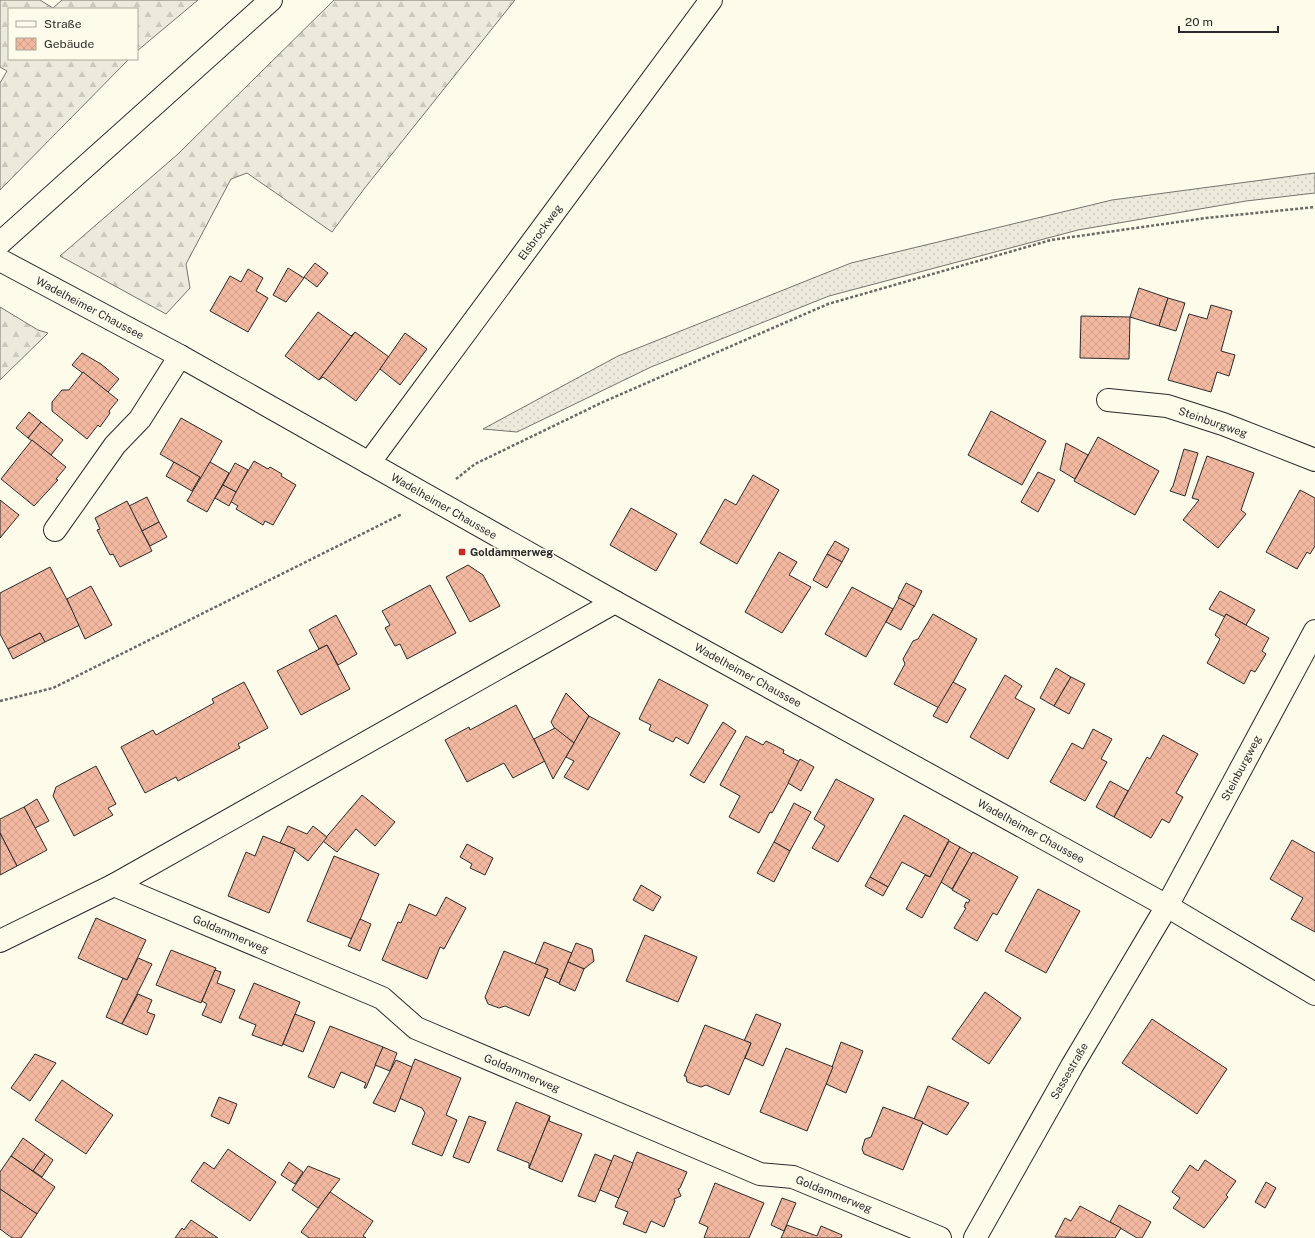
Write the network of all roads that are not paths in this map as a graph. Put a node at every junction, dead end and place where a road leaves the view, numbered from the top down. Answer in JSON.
{"nodes":[{"id":1,"x":271,"y":0,"type":"edge"},
{"id":2,"x":711,"y":0,"type":"edge"},
{"id":3,"x":0,"y":243,"type":"edge"},
{"id":4,"x":0,"y":260,"type":"edge"},
{"id":5,"x":180,"y":356,"type":"junction"},
{"id":6,"x":1108,"y":400,"type":"dead end"},
{"id":7,"x":1315,"y":460,"type":"edge"},
{"id":8,"x":369,"y":463,"type":"junction"},
{"id":9,"x":55,"y":530,"type":"dead end"},
{"id":10,"x":615,"y":602,"type":"junction"},
{"id":11,"x":1315,"y":630,"type":"edge"},
{"id":12,"x":114,"y":885,"type":"junction"},
{"id":13,"x":1167,"y":906,"type":"junction"},
{"id":14,"x":0,"y":941,"type":"edge"},
{"id":15,"x":1315,"y":994,"type":"edge"},
{"id":16,"x":940,"y":1238,"type":"edge"},
{"id":17,"x":975,"y":1238,"type":"edge"}],
"edges":[{"from":1,"to":3,"type":"main road"},
{"from":2,"to":8,"type":"main road","name":"Elsbrockweg"},
{"from":4,"to":5,"type":"main road","name":"Wadelheimer Chaussee"},
{"from":5,"to":8,"type":"main road","name":"Wadelheimer Chaussee"},
{"from":5,"to":9,"type":"main road"},
{"from":6,"to":7,"type":"main road","name":"Steinburgweg"},
{"from":8,"to":10,"type":"main road","name":"Wadelheimer Chaussee"},
{"from":10,"to":12,"type":"main road"},
{"from":10,"to":13,"type":"main road","name":"Wadelheimer Chaussee"},
{"from":11,"to":13,"type":"main road","name":"Steinburgweg"},
{"from":12,"to":14,"type":"main road"},
{"from":12,"to":16,"type":"main road","name":"Goldammerweg"},
{"from":13,"to":15,"type":"main road","name":"Wadelheimer Chaussee"},
{"from":13,"to":17,"type":"main road","name":"Sassestraße"}]}
